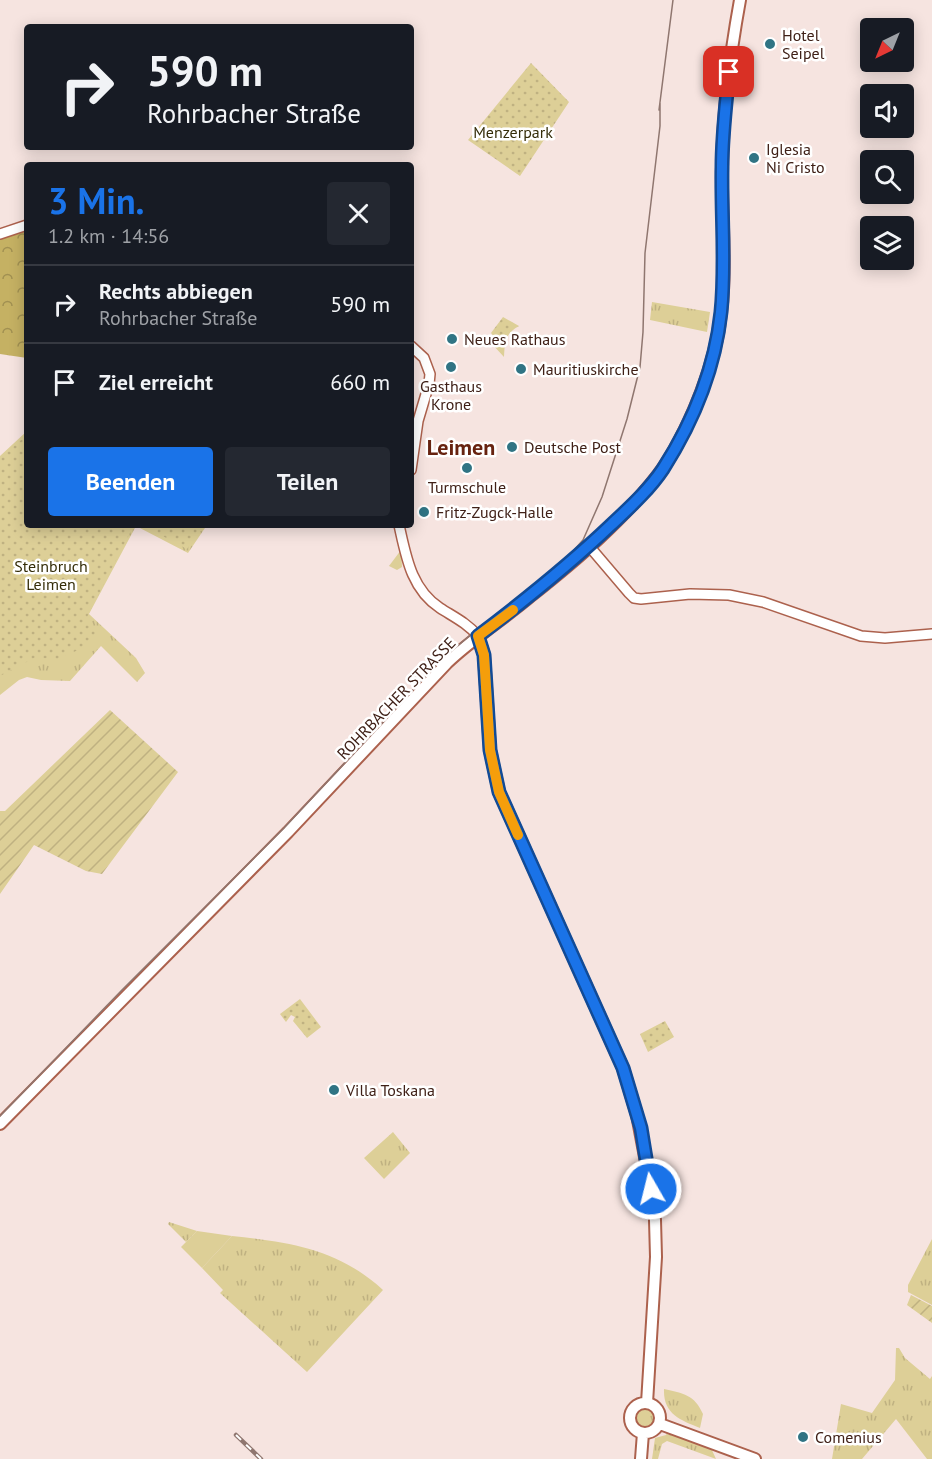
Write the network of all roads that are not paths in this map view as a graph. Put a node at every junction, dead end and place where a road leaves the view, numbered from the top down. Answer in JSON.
{"nodes":[{"id":1,"x":740,"y":0,"type":"edge"},
{"id":2,"x":24,"y":226,"type":"edge"},
{"id":3,"x":0,"y":234,"type":"edge"},
{"id":4,"x":414,"y":348,"type":"edge"},
{"id":5,"x":414,"y":449,"type":"edge"},
{"id":6,"x":400,"y":528,"type":"edge"},
{"id":7,"x":589,"y":546,"type":"junction"},
{"id":8,"x":932,"y":634,"type":"edge"},
{"id":9,"x":478,"y":636,"type":"junction"},
{"id":10,"x":0,"y":1124,"type":"edge"},
{"id":11,"x":647,"y":1403,"type":"junction"},
{"id":12,"x":660,"y":1424,"type":"junction"},
{"id":13,"x":643,"y":1433,"type":"junction"},
{"id":14,"x":641,"y":1459,"type":"edge"},
{"id":15,"x":754,"y":1459,"type":"edge"}],
"edges":[{"from":1,"to":7,"type":"main road","name":"ROHRBACHER STRASSE"},
{"from":2,"to":3,"type":"street"},
{"from":4,"to":5,"type":"street"},
{"from":6,"to":9,"type":"street"},
{"from":7,"to":8,"type":"street"},
{"from":7,"to":9,"type":"main road","name":"ROHRBACHER STRASSE"},
{"from":9,"to":10,"type":"main road","name":"ROHRBACHER STRASSE"},
{"from":9,"to":11,"type":"main road"},
{"from":11,"to":12,"type":"main road"},
{"from":11,"to":13,"type":"main road"},
{"from":12,"to":13,"type":"main road"},
{"from":12,"to":15,"type":"main road"},
{"from":13,"to":14,"type":"main road"}]}
